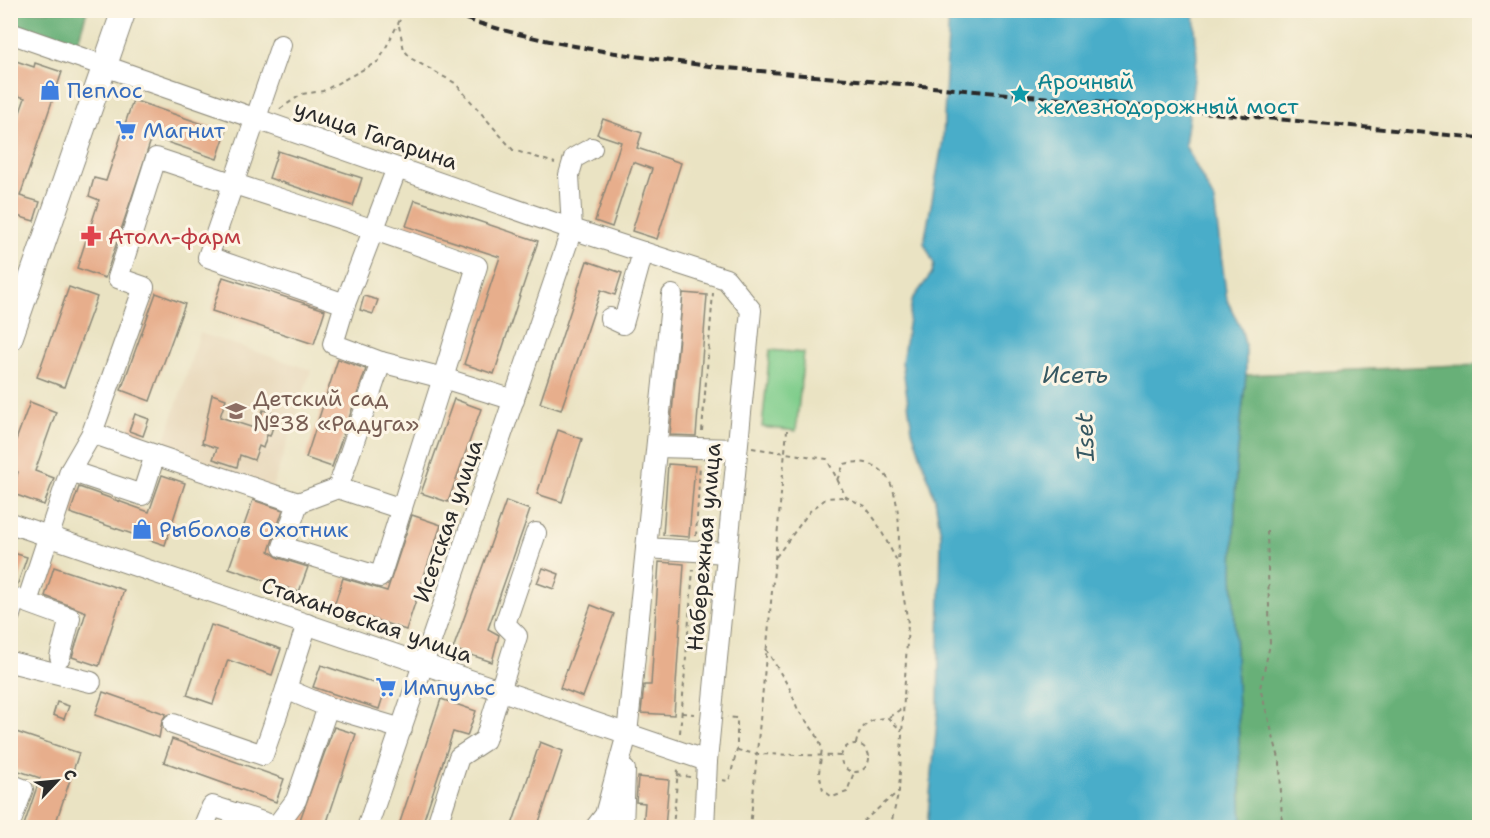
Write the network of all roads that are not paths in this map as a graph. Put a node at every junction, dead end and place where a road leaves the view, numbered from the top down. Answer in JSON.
{"nodes":[{"id":1,"x":122,"y":14,"type":"edge"},
{"id":2,"x":10,"y":33,"type":"edge"},
{"id":3,"x":281,"y":45,"type":"dead end"},
{"id":4,"x":105,"y":65,"type":"junction"},
{"id":5,"x":259,"y":119,"type":"junction"},
{"id":6,"x":592,"y":148,"type":"dead end"},
{"id":7,"x":397,"y":168,"type":"junction"},
{"id":8,"x":231,"y":183,"type":"junction"},
{"id":9,"x":372,"y":228,"type":"junction"},
{"id":10,"x":572,"y":229,"type":"junction"},
{"id":11,"x":643,"y":252,"type":"junction"},
{"id":12,"x":726,"y":279,"type":"joint"},
{"id":13,"x":672,"y":295,"type":"dead end"},
{"id":14,"x":345,"y":304,"type":"junction"},
{"id":15,"x":610,"y":318,"type":"dead end"},
{"id":16,"x":10,"y":339,"type":"edge"},
{"id":17,"x":381,"y":362,"type":"junction"},
{"id":18,"x":443,"y":378,"type":"junction"},
{"id":19,"x":514,"y":400,"type":"junction"},
{"id":20,"x":92,"y":433,"type":"junction"},
{"id":21,"x":657,"y":447,"type":"junction"},
{"id":22,"x":738,"y":448,"type":"junction"},
{"id":23,"x":155,"y":455,"type":"junction"},
{"id":24,"x":70,"y":471,"type":"junction"},
{"id":25,"x":338,"y":488,"type":"junction"},
{"id":26,"x":298,"y":502,"type":"junction"},
{"id":27,"x":402,"y":509,"type":"junction"},
{"id":28,"x":10,"y":523,"type":"edge"},
{"id":29,"x":536,"y":533,"type":"dead end"},
{"id":30,"x":47,"y":536,"type":"junction"},
{"id":31,"x":646,"y":548,"type":"junction"},
{"id":32,"x":728,"y":553,"type":"junction"},
{"id":33,"x":27,"y":602,"type":"junction"},
{"id":34,"x":10,"y":615,"type":"edge"},
{"id":35,"x":307,"y":624,"type":"junction"},
{"id":36,"x":60,"y":657,"type":"dead end"},
{"id":37,"x":10,"y":662,"type":"edge"},
{"id":38,"x":425,"y":666,"type":"junction"},
{"id":39,"x":91,"y":682,"type":"dead end"},
{"id":40,"x":286,"y":689,"type":"junction"},
{"id":41,"x":500,"y":691,"type":"junction"},
{"id":42,"x":328,"y":707,"type":"junction"},
{"id":43,"x":173,"y":724,"type":"dead end"},
{"id":44,"x":402,"y":729,"type":"junction"},
{"id":45,"x":627,"y":734,"type":"junction"},
{"id":46,"x":707,"y":761,"type":"junction"},
{"id":47,"x":10,"y":784,"type":"edge"},
{"id":48,"x":10,"y":824,"type":"edge"},
{"id":49,"x":275,"y":827,"type":"edge"},
{"id":50,"x":203,"y":828,"type":"edge"},
{"id":51,"x":367,"y":828,"type":"edge"},
{"id":52,"x":436,"y":828,"type":"edge"},
{"id":53,"x":595,"y":828,"type":"edge"},
{"id":54,"x":623,"y":828,"type":"edge"},
{"id":55,"x":704,"y":828,"type":"edge"}],
"edges":[{"from":1,"to":4,"type":"main road"},
{"from":2,"to":4,"type":"street","name":"улица Гагарина"},
{"from":3,"to":5,"type":"street"},
{"from":4,"to":5,"type":"street","name":"улица Гагарина"},
{"from":4,"to":16,"type":"main road"},
{"from":5,"to":7,"type":"street","name":"улица Гагарина"},
{"from":5,"to":8,"type":"street"},
{"from":6,"to":10,"type":"street","name":"Исетская улица"},
{"from":7,"to":9,"type":"street"},
{"from":7,"to":10,"type":"street","name":"улица Гагарина"},
{"from":8,"to":9,"type":"street"},
{"from":8,"to":14,"type":"street"},
{"from":8,"to":20,"type":"street"},
{"from":9,"to":14,"type":"street"},
{"from":9,"to":18,"type":"street"},
{"from":10,"to":11,"type":"street","name":"улица Гагарина"},
{"from":10,"to":19,"type":"street","name":"Исетская улица"},
{"from":11,"to":12,"type":"street","name":"улица Гагарина"},
{"from":11,"to":15,"type":"street"},
{"from":12,"to":22,"type":"street","name":"Набережная улица"},
{"from":13,"to":21,"type":"street"},
{"from":14,"to":17,"type":"street"},
{"from":17,"to":18,"type":"street"},
{"from":17,"to":25,"type":"street"},
{"from":18,"to":19,"type":"street"},
{"from":18,"to":27,"type":"street"},
{"from":19,"to":38,"type":"street","name":"Исетская улица"},
{"from":20,"to":23,"type":"street"},
{"from":20,"to":24,"type":"street"},
{"from":21,"to":22,"type":"street"},
{"from":21,"to":31,"type":"street"},
{"from":22,"to":32,"type":"street","name":"Набережная улица"},
{"from":23,"to":24,"type":"street"},
{"from":23,"to":26,"type":"street"},
{"from":24,"to":30,"type":"street"},
{"from":25,"to":26,"type":"street"},
{"from":25,"to":27,"type":"street"},
{"from":26,"to":27,"type":"street"},
{"from":28,"to":30,"type":"street","name":"Стахановская улица"},
{"from":29,"to":41,"type":"street"},
{"from":30,"to":33,"type":"street"},
{"from":30,"to":35,"type":"street","name":"Стахановская улица"},
{"from":31,"to":32,"type":"street"},
{"from":31,"to":45,"type":"street"},
{"from":32,"to":46,"type":"street","name":"Набережная улица"},
{"from":33,"to":34,"type":"street"},
{"from":33,"to":36,"type":"street"},
{"from":35,"to":38,"type":"street","name":"Стахановская улица"},
{"from":35,"to":40,"type":"street"},
{"from":37,"to":39,"type":"street"},
{"from":38,"to":41,"type":"street","name":"Стахановская улица"},
{"from":38,"to":44,"type":"street","name":"Исетская улица"},
{"from":40,"to":42,"type":"street"},
{"from":40,"to":43,"type":"street"},
{"from":41,"to":45,"type":"street","name":"Стахановская улица"},
{"from":41,"to":52,"type":"street"},
{"from":42,"to":44,"type":"street"},
{"from":42,"to":49,"type":"street"},
{"from":44,"to":51,"type":"street","name":"Исетская улица"},
{"from":45,"to":46,"type":"street","name":"Стахановская улица"},
{"from":45,"to":53,"type":"street"},
{"from":45,"to":54,"type":"street"},
{"from":46,"to":55,"type":"street","name":"Набережная улица"},
{"from":47,"to":48,"type":"street"},
{"from":49,"to":50,"type":"street"}]}
